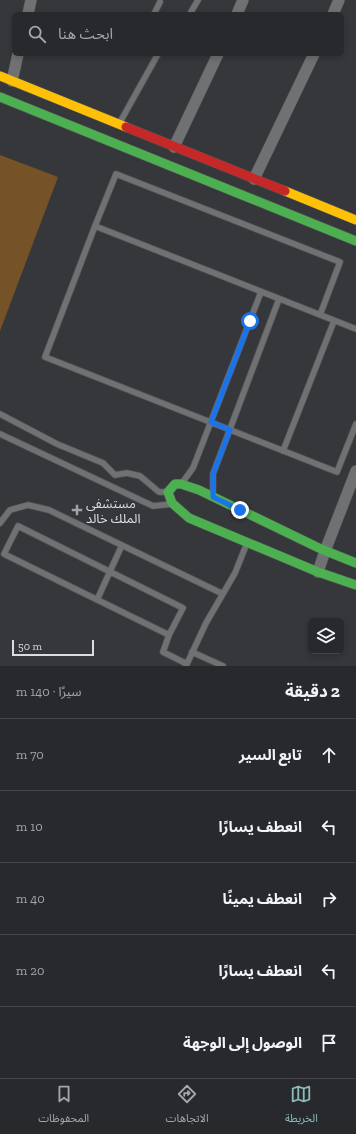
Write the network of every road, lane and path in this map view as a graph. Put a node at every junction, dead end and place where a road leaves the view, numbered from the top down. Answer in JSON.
{"nodes":[{"id":1,"x":31,"y":0,"type":"edge"},
{"id":2,"x":198,"y":0,"type":"edge"},
{"id":3,"x":243,"y":0,"type":"edge"},
{"id":4,"x":339,"y":0,"type":"edge"},
{"id":5,"x":160,"y":2,"type":"dead end"},
{"id":6,"x":28,"y":12,"type":"edge"},
{"id":7,"x":155,"y":12,"type":"edge"},
{"id":8,"x":191,"y":12,"type":"dead end"},
{"id":9,"x":238,"y":12,"type":"edge"},
{"id":10,"x":334,"y":12,"type":"edge"},
{"id":11,"x":18,"y":56,"type":"edge"},
{"id":12,"x":157,"y":56,"type":"edge"},
{"id":13,"x":217,"y":56,"type":"edge"},
{"id":14,"x":313,"y":56,"type":"edge"},
{"id":15,"x":0,"y":76,"type":"edge"},
{"id":16,"x":12,"y":81,"type":"junction"},
{"id":17,"x":0,"y":97,"type":"edge"},
{"id":18,"x":119,"y":124,"type":"junction"},
{"id":19,"x":174,"y":147,"type":"junction"},
{"id":20,"x":254,"y":179,"type":"junction"},
{"id":21,"x":356,"y":220,"type":"edge"},
{"id":22,"x":95,"y":226,"type":"junction"},
{"id":23,"x":356,"y":241,"type":"edge"},
{"id":24,"x":261,"y":292,"type":"junction"},
{"id":25,"x":279,"y":299,"type":"junction"},
{"id":26,"x":320,"y":315,"type":"junction"},
{"id":27,"x":334,"y":321,"type":"junction"},
{"id":28,"x":356,"y":330,"type":"edge"},
{"id":29,"x":0,"y":414,"type":"edge"},
{"id":30,"x":211,"y":422,"type":"junction"},
{"id":31,"x":356,"y":424,"type":"edge"},
{"id":32,"x":230,"y":430,"type":"junction"},
{"id":33,"x":0,"y":434,"type":"edge"},
{"id":34,"x":283,"y":451,"type":"junction"},
{"id":35,"x":356,"y":471,"type":"edge"},
{"id":36,"x":182,"y":484,"type":"junction"},
{"id":37,"x":168,"y":492,"type":"junction"},
{"id":38,"x":213,"y":497,"type":"junction"},
{"id":39,"x":172,"y":504,"type":"junction"},
{"id":40,"x":0,"y":523,"type":"edge"},
{"id":41,"x":247,"y":542,"type":"junction"},
{"id":42,"x":122,"y":546,"type":"junction"},
{"id":43,"x":325,"y":550,"type":"junction"},
{"id":44,"x":356,"y":563,"type":"edge"},
{"id":45,"x":110,"y":572,"type":"junction"},
{"id":46,"x":318,"y":572,"type":"junction"},
{"id":47,"x":356,"y":585,"type":"edge"},
{"id":48,"x":223,"y":594,"type":"junction"},
{"id":49,"x":97,"y":600,"type":"junction"},
{"id":50,"x":169,"y":635,"type":"junction"},
{"id":51,"x":192,"y":652,"type":"junction"},
{"id":52,"x":186,"y":665,"type":"edge"},
{"id":53,"x":223,"y":666,"type":"edge"}],
"edges":[{"from":1,"to":6,"type":"street"},
{"from":2,"to":8,"type":"lane"},
{"from":3,"to":9,"type":"street"},
{"from":4,"to":10,"type":"street"},
{"from":5,"to":7,"type":"lane"},
{"from":11,"to":16,"type":"street"},
{"from":12,"to":18,"type":"lane"},
{"from":13,"to":19,"type":"street"},
{"from":14,"to":20,"type":"street"},
{"from":15,"to":16,"type":"street"},
{"from":16,"to":18,"type":"street"},
{"from":17,"to":23,"type":"street"},
{"from":18,"to":19,"type":"street"},
{"from":19,"to":20,"type":"street"},
{"from":20,"to":21,"type":"street"},
{"from":22,"to":24,"type":"lane"},
{"from":22,"to":26,"type":"lane"},
{"from":22,"to":30,"type":"lane"},
{"from":24,"to":25,"type":"lane"},
{"from":24,"to":30,"type":"lane"},
{"from":25,"to":26,"type":"lane"},
{"from":25,"to":32,"type":"lane"},
{"from":26,"to":27,"type":"lane"},
{"from":27,"to":28,"type":"lane"},
{"from":27,"to":34,"type":"lane"},
{"from":29,"to":37,"type":"lane"},
{"from":30,"to":32,"type":"lane"},
{"from":30,"to":36,"type":"lane"},
{"from":31,"to":34,"type":"lane"},
{"from":32,"to":34,"type":"lane"},
{"from":32,"to":38,"type":"lane"},
{"from":33,"to":39,"type":"lane"},
{"from":35,"to":43,"type":"street"},
{"from":36,"to":37,"type":"street"},
{"from":36,"to":38,"type":"street"},
{"from":37,"to":39,"type":"street"},
{"from":38,"to":43,"type":"street"},
{"from":39,"to":41,"type":"street"},
{"from":40,"to":42,"type":"lane"},
{"from":41,"to":46,"type":"street"},
{"from":41,"to":48,"type":"lane"},
{"from":42,"to":45,"type":"lane"},
{"from":42,"to":48,"type":"lane"},
{"from":43,"to":44,"type":"street"},
{"from":43,"to":46,"type":"street"},
{"from":45,"to":49,"type":"lane"},
{"from":45,"to":49,"type":"lane"},
{"from":45,"to":50,"type":"lane"},
{"from":46,"to":47,"type":"street"},
{"from":48,"to":51,"type":"lane"},
{"from":49,"to":50,"type":"lane"},
{"from":50,"to":52,"type":"lane"},
{"from":51,"to":52,"type":"lane"},
{"from":51,"to":53,"type":"lane"}]}
